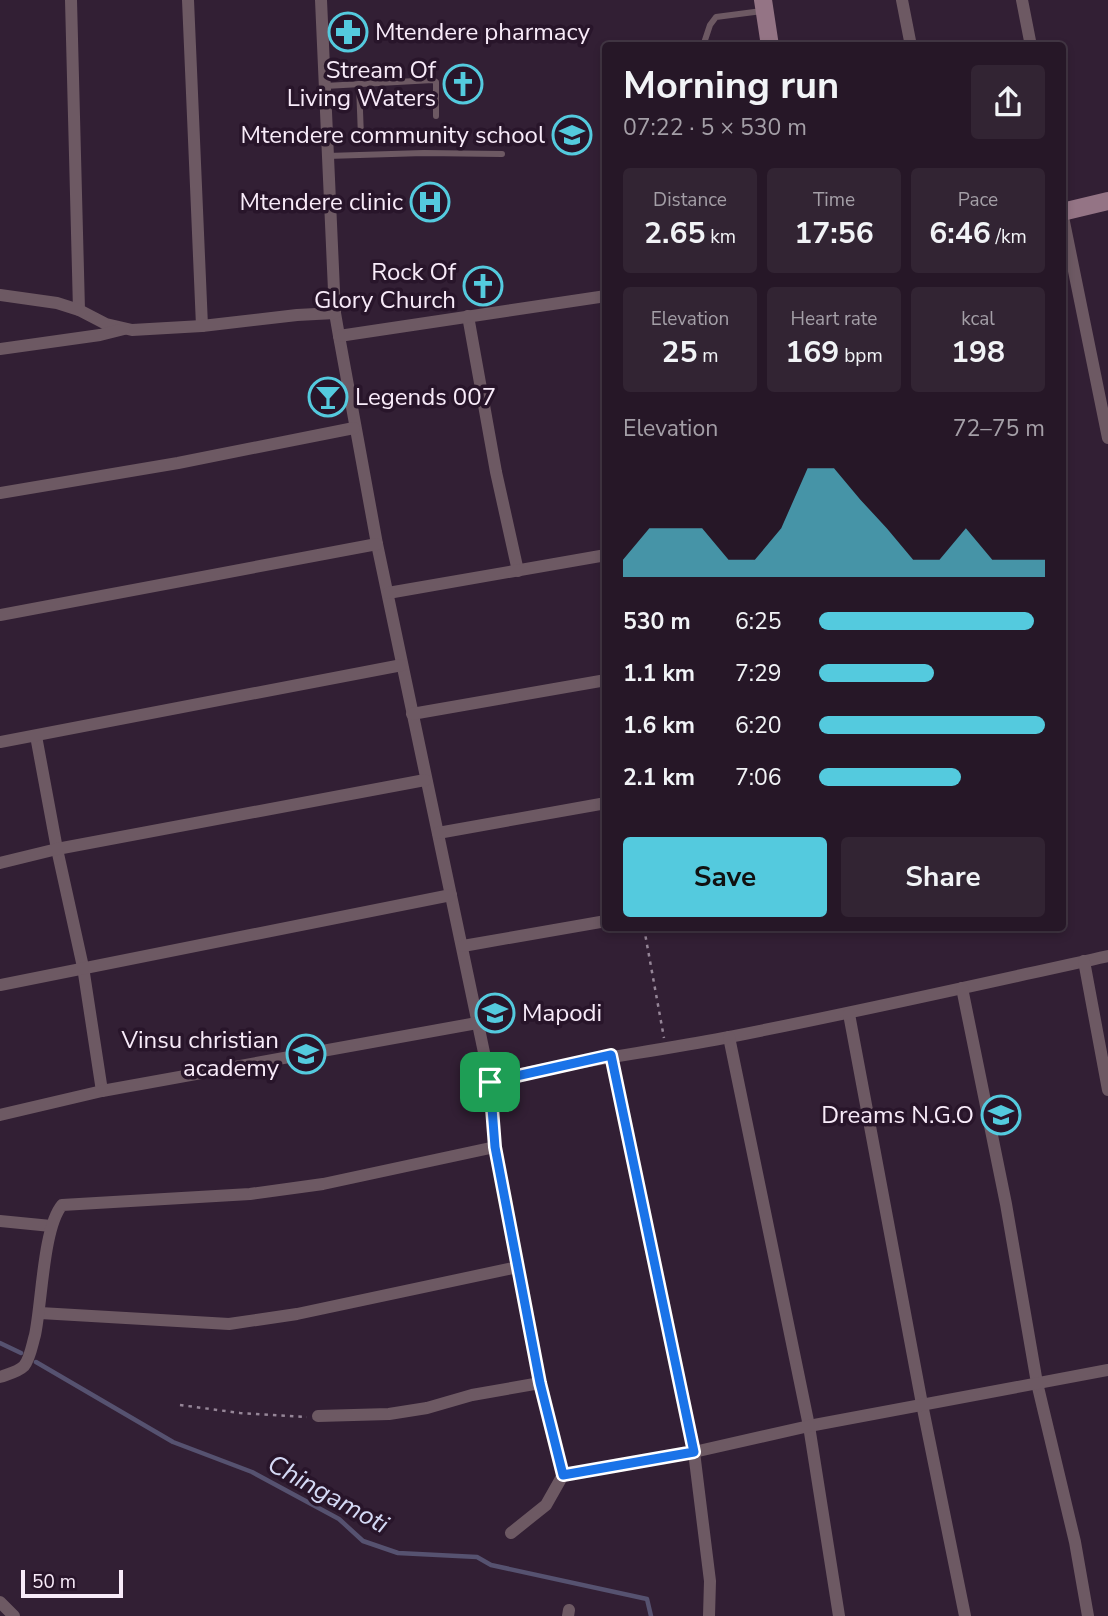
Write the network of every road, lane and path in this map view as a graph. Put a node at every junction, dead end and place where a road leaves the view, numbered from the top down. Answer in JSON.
{"nodes":[{"id":1,"x":71,"y":0,"type":"edge"},
{"id":2,"x":188,"y":0,"type":"edge"},
{"id":3,"x":321,"y":0,"type":"edge"},
{"id":4,"x":902,"y":0,"type":"edge"},
{"id":5,"x":1022,"y":0,"type":"edge"},
{"id":6,"x":763,"y":6,"type":"edge"},
{"id":7,"x":704,"y":42,"type":"edge"},
{"id":8,"x":768,"y":42,"type":"edge"},
{"id":9,"x":910,"y":42,"type":"edge"},
{"id":10,"x":1030,"y":42,"type":"edge"},
{"id":11,"x":359,"y":84,"type":"junction"},
{"id":12,"x":325,"y":86,"type":"junction"},
{"id":13,"x":436,"y":117,"type":"dead end"},
{"id":14,"x":361,"y":137,"type":"dead end"},
{"id":15,"x":502,"y":154,"type":"dead end"},
{"id":16,"x":327,"y":156,"type":"junction"},
{"id":17,"x":1108,"y":201,"type":"edge"},
{"id":18,"x":1066,"y":211,"type":"edge"},
{"id":19,"x":1066,"y":232,"type":"edge"},
{"id":20,"x":0,"y":295,"type":"edge"},
{"id":21,"x":602,"y":297,"type":"edge"},
{"id":22,"x":79,"y":310,"type":"junction"},
{"id":23,"x":335,"y":313,"type":"junction"},
{"id":24,"x":468,"y":316,"type":"junction"},
{"id":25,"x":202,"y":326,"type":"junction"},
{"id":26,"x":125,"y":329,"type":"junction"},
{"id":27,"x":339,"y":336,"type":"junction"},
{"id":28,"x":0,"y":349,"type":"edge"},
{"id":29,"x":354,"y":428,"type":"junction"},
{"id":30,"x":1108,"y":438,"type":"edge"},
{"id":31,"x":0,"y":493,"type":"edge"},
{"id":32,"x":377,"y":544,"type":"junction"},
{"id":33,"x":602,"y":556,"type":"edge"},
{"id":34,"x":518,"y":571,"type":"junction"},
{"id":35,"x":388,"y":593,"type":"junction"},
{"id":36,"x":0,"y":615,"type":"edge"},
{"id":37,"x":402,"y":665,"type":"junction"},
{"id":38,"x":602,"y":681,"type":"edge"},
{"id":39,"x":412,"y":714,"type":"junction"},
{"id":40,"x":36,"y":736,"type":"junction"},
{"id":41,"x":0,"y":742,"type":"edge"},
{"id":42,"x":425,"y":780,"type":"junction"},
{"id":43,"x":602,"y":804,"type":"edge"},
{"id":44,"x":438,"y":833,"type":"junction"},
{"id":45,"x":57,"y":849,"type":"junction"},
{"id":46,"x":0,"y":863,"type":"edge"},
{"id":47,"x":451,"y":895,"type":"junction"},
{"id":48,"x":602,"y":922,"type":"edge"},
{"id":49,"x":645,"y":931,"type":"edge"},
{"id":50,"x":463,"y":946,"type":"junction"},
{"id":51,"x":1108,"y":956,"type":"edge"},
{"id":52,"x":1084,"y":961,"type":"junction"},
{"id":53,"x":83,"y":967,"type":"junction"},
{"id":54,"x":0,"y":985,"type":"edge"},
{"id":55,"x":962,"y":988,"type":"junction"},
{"id":56,"x":849,"y":1014,"type":"junction"},
{"id":57,"x":477,"y":1023,"type":"junction"},
{"id":58,"x":729,"y":1037,"type":"junction"},
{"id":59,"x":666,"y":1049,"type":"junction"},
{"id":60,"x":611,"y":1055,"type":"junction"},
{"id":61,"x":490,"y":1082,"type":"junction"},
{"id":62,"x":1108,"y":1090,"type":"edge"},
{"id":63,"x":102,"y":1091,"type":"junction"},
{"id":64,"x":0,"y":1115,"type":"edge"},
{"id":65,"x":495,"y":1147,"type":"junction"},
{"id":66,"x":0,"y":1221,"type":"edge"},
{"id":67,"x":51,"y":1226,"type":"junction"},
{"id":68,"x":518,"y":1266,"type":"junction"},
{"id":69,"x":40,"y":1313,"type":"junction"},
{"id":70,"x":1108,"y":1370,"type":"edge"},
{"id":71,"x":0,"y":1377,"type":"edge"},
{"id":72,"x":540,"y":1383,"type":"junction"},
{"id":73,"x":1037,"y":1384,"type":"junction"},
{"id":74,"x":922,"y":1404,"type":"junction"},
{"id":75,"x":180,"y":1405,"type":"dead end"},
{"id":76,"x":318,"y":1416,"type":"joint"},
{"id":77,"x":809,"y":1426,"type":"junction"},
{"id":78,"x":694,"y":1452,"type":"junction"},
{"id":79,"x":563,"y":1475,"type":"junction"},
{"id":80,"x":511,"y":1533,"type":"dead end"},
{"id":81,"x":0,"y":1602,"type":"edge"},
{"id":82,"x":14,"y":1616,"type":"edge"},
{"id":83,"x":709,"y":1616,"type":"edge"},
{"id":84,"x":839,"y":1616,"type":"edge"},
{"id":85,"x":965,"y":1616,"type":"edge"},
{"id":86,"x":1088,"y":1616,"type":"edge"}],
"edges":[{"from":1,"to":22,"type":"street"},
{"from":2,"to":25,"type":"street"},
{"from":3,"to":12,"type":"street"},
{"from":4,"to":9,"type":"street"},
{"from":5,"to":10,"type":"street"},
{"from":6,"to":7,"type":"lane"},
{"from":6,"to":8,"type":"main road"},
{"from":11,"to":12,"type":"lane"},
{"from":11,"to":13,"type":"lane"},
{"from":11,"to":14,"type":"lane"},
{"from":12,"to":16,"type":"street"},
{"from":15,"to":16,"type":"lane"},
{"from":16,"to":23,"type":"street"},
{"from":17,"to":18,"type":"main road"},
{"from":19,"to":30,"type":"street"},
{"from":20,"to":22,"type":"street"},
{"from":21,"to":24,"type":"street"},
{"from":22,"to":26,"type":"street"},
{"from":23,"to":25,"type":"street"},
{"from":23,"to":27,"type":"street"},
{"from":24,"to":27,"type":"street"},
{"from":24,"to":34,"type":"street"},
{"from":25,"to":26,"type":"street"},
{"from":26,"to":28,"type":"street"},
{"from":27,"to":29,"type":"street"},
{"from":29,"to":31,"type":"street"},
{"from":29,"to":32,"type":"street"},
{"from":32,"to":35,"type":"street"},
{"from":32,"to":36,"type":"street"},
{"from":33,"to":34,"type":"street"},
{"from":34,"to":35,"type":"street"},
{"from":35,"to":37,"type":"street"},
{"from":37,"to":39,"type":"street"},
{"from":37,"to":40,"type":"street"},
{"from":38,"to":39,"type":"street"},
{"from":39,"to":42,"type":"street"},
{"from":40,"to":41,"type":"street"},
{"from":40,"to":45,"type":"street"},
{"from":42,"to":44,"type":"street"},
{"from":42,"to":45,"type":"street"},
{"from":43,"to":44,"type":"street"},
{"from":44,"to":47,"type":"street"},
{"from":45,"to":46,"type":"street"},
{"from":45,"to":53,"type":"street"},
{"from":47,"to":50,"type":"street"},
{"from":47,"to":53,"type":"street"},
{"from":48,"to":50,"type":"street"},
{"from":49,"to":59,"type":"path"},
{"from":50,"to":57,"type":"street"},
{"from":51,"to":52,"type":"street"},
{"from":52,"to":55,"type":"street"},
{"from":52,"to":62,"type":"street"},
{"from":53,"to":54,"type":"street"},
{"from":53,"to":63,"type":"street"},
{"from":55,"to":56,"type":"street"},
{"from":55,"to":73,"type":"street"},
{"from":56,"to":58,"type":"street"},
{"from":56,"to":74,"type":"street"},
{"from":57,"to":61,"type":"street"},
{"from":57,"to":63,"type":"street"},
{"from":58,"to":59,"type":"street"},
{"from":58,"to":77,"type":"street"},
{"from":59,"to":60,"type":"street"},
{"from":60,"to":61,"type":"street"},
{"from":60,"to":78,"type":"street"},
{"from":61,"to":65,"type":"street"},
{"from":63,"to":64,"type":"street"},
{"from":65,"to":67,"type":"street"},
{"from":65,"to":68,"type":"street"},
{"from":66,"to":67,"type":"street"},
{"from":67,"to":69,"type":"street"},
{"from":68,"to":69,"type":"street"},
{"from":68,"to":72,"type":"street"},
{"from":69,"to":71,"type":"street"},
{"from":70,"to":73,"type":"street"},
{"from":72,"to":76,"type":"street"},
{"from":72,"to":79,"type":"street"},
{"from":73,"to":74,"type":"street"},
{"from":73,"to":86,"type":"street"},
{"from":74,"to":77,"type":"street"},
{"from":74,"to":85,"type":"street"},
{"from":75,"to":76,"type":"path"},
{"from":77,"to":78,"type":"street"},
{"from":77,"to":84,"type":"street"},
{"from":78,"to":79,"type":"street"},
{"from":78,"to":83,"type":"street"},
{"from":79,"to":80,"type":"street"},
{"from":81,"to":82,"type":"street"}]}
